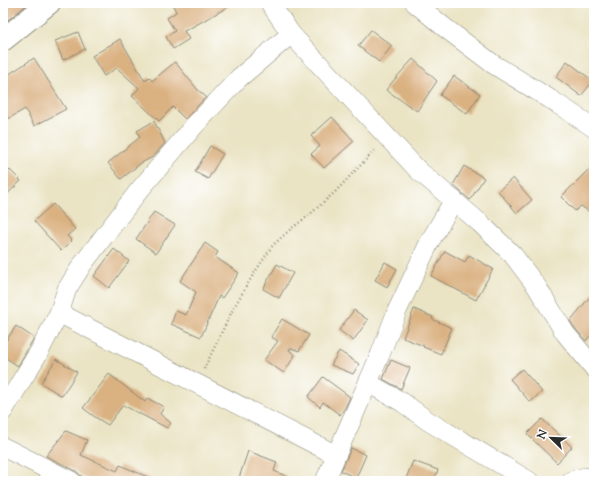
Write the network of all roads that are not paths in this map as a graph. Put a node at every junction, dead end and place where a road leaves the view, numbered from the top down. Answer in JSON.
{"nodes":[{"id":1,"x":49,"y":3,"type":"edge"},
{"id":2,"x":270,"y":3,"type":"edge"},
{"id":3,"x":415,"y":3,"type":"edge"},
{"id":4,"x":291,"y":34,"type":"junction"},
{"id":5,"x":3,"y":40,"type":"edge"},
{"id":6,"x":594,"y":128,"type":"edge"},
{"id":7,"x":454,"y":200,"type":"junction"},
{"id":8,"x":58,"y":312,"type":"junction"},
{"id":9,"x":594,"y":368,"type":"edge"},
{"id":10,"x":368,"y":383,"type":"junction"},
{"id":11,"x":3,"y":411,"type":"edge"},
{"id":12,"x":3,"y":447,"type":"edge"},
{"id":13,"x":336,"y":455,"type":"junction"},
{"id":14,"x":594,"y":480,"type":"edge"},
{"id":15,"x":71,"y":481,"type":"edge"},
{"id":16,"x":325,"y":481,"type":"edge"},
{"id":17,"x":529,"y":481,"type":"edge"},
{"id":18,"x":571,"y":481,"type":"edge"}],
"edges":[{"from":1,"to":5,"type":"street"},
{"from":2,"to":4,"type":"street"},
{"from":3,"to":6,"type":"street"},
{"from":4,"to":7,"type":"street"},
{"from":4,"to":8,"type":"street"},
{"from":7,"to":9,"type":"street"},
{"from":7,"to":10,"type":"street"},
{"from":8,"to":11,"type":"street"},
{"from":8,"to":13,"type":"street"},
{"from":10,"to":13,"type":"street"},
{"from":10,"to":17,"type":"street"},
{"from":12,"to":15,"type":"street"},
{"from":13,"to":16,"type":"street"},
{"from":14,"to":18,"type":"street"}]}
